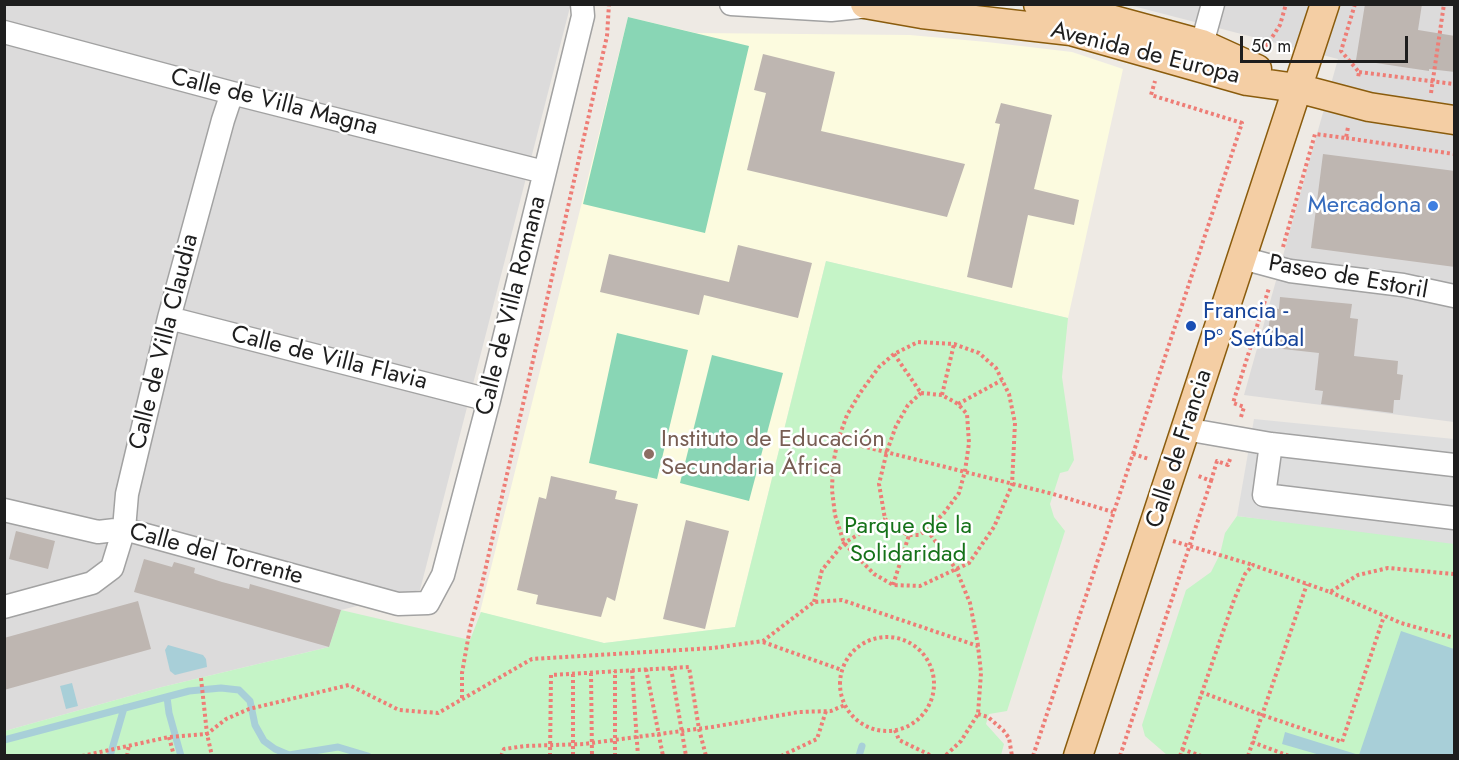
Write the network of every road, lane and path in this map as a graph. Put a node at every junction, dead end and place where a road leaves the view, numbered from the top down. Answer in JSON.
{"nodes":[{"id":1,"x":582,"y":4,"type":"edge"},
{"id":2,"x":609,"y":4,"type":"edge"},
{"id":3,"x":731,"y":4,"type":"edge"},
{"id":4,"x":1038,"y":4,"type":"edge"},
{"id":5,"x":1213,"y":4,"type":"edge"},
{"id":6,"x":1286,"y":4,"type":"edge"},
{"id":7,"x":1325,"y":4,"type":"edge"},
{"id":8,"x":1355,"y":4,"type":"edge"},
{"id":9,"x":1444,"y":4,"type":"edge"},
{"id":10,"x":867,"y":5,"type":"edge"},
{"id":11,"x":4,"y":32,"type":"edge"},
{"id":12,"x":1256,"y":42,"type":"dead end"},
{"id":13,"x":1202,"y":44,"type":"junction"},
{"id":14,"x":1162,"y":57,"type":"junction"},
{"id":15,"x":1359,"y":72,"type":"junction"},
{"id":16,"x":1433,"y":81,"type":"junction"},
{"id":17,"x":1455,"y":84,"type":"edge"},
{"id":18,"x":1298,"y":88,"type":"junction"},
{"id":19,"x":232,"y":93,"type":"junction"},
{"id":20,"x":1351,"y":103,"type":"junction"},
{"id":21,"x":1441,"y":119,"type":"edge"},
{"id":22,"x":1346,"y":138,"type":"junction"},
{"id":23,"x":1455,"y":154,"type":"edge"},
{"id":24,"x":544,"y":172,"type":"junction"},
{"id":25,"x":1242,"y":258,"type":"junction"},
{"id":26,"x":1290,"y":271,"type":"junction"},
{"id":27,"x":1455,"y":296,"type":"edge"},
{"id":28,"x":169,"y":318,"type":"junction"},
{"id":29,"x":954,"y":344,"type":"junction"},
{"id":30,"x":894,"y":354,"type":"junction"},
{"id":31,"x":1002,"y":380,"type":"junction"},
{"id":32,"x":921,"y":393,"type":"junction"},
{"id":33,"x":942,"y":395,"type":"junction"},
{"id":34,"x":489,"y":399,"type":"junction"},
{"id":35,"x":958,"y":404,"type":"junction"},
{"id":36,"x":1185,"y":429,"type":"junction"},
{"id":37,"x":1235,"y":439,"type":"junction"},
{"id":38,"x":838,"y":440,"type":"junction"},
{"id":39,"x":1272,"y":444,"type":"junction"},
{"id":40,"x":886,"y":451,"type":"junction"},
{"id":41,"x":1133,"y":454,"type":"dead end"},
{"id":42,"x":1455,"y":465,"type":"edge"},
{"id":43,"x":965,"y":471,"type":"junction"},
{"id":44,"x":1211,"y":481,"type":"dead end"},
{"id":45,"x":1012,"y":485,"type":"junction"},
{"id":46,"x":4,"y":510,"type":"edge"},
{"id":47,"x":1113,"y":512,"type":"dead end"},
{"id":48,"x":1455,"y":518,"type":"edge"},
{"id":49,"x":885,"y":519,"type":"junction"},
{"id":50,"x":124,"y":529,"type":"junction"},
{"id":51,"x":927,"y":530,"type":"junction"},
{"id":52,"x":1152,"y":534,"type":"junction"},
{"id":53,"x":909,"y":535,"type":"junction"},
{"id":54,"x":844,"y":543,"type":"junction"},
{"id":55,"x":1253,"y":565,"type":"junction"},
{"id":56,"x":956,"y":569,"type":"junction"},
{"id":57,"x":1455,"y":574,"type":"edge"},
{"id":58,"x":1307,"y":584,"type":"junction"},
{"id":59,"x":893,"y":585,"type":"junction"},
{"id":60,"x":1330,"y":592,"type":"junction"},
{"id":61,"x":814,"y":602,"type":"junction"},
{"id":62,"x":428,"y":603,"type":"joint"},
{"id":63,"x":4,"y":608,"type":"edge"},
{"id":64,"x":1384,"y":616,"type":"junction"},
{"id":65,"x":1455,"y":638,"type":"edge"},
{"id":66,"x":763,"y":641,"type":"junction"},
{"id":67,"x":978,"y":646,"type":"junction"},
{"id":68,"x":671,"y":668,"type":"junction"},
{"id":69,"x":646,"y":669,"type":"junction"},
{"id":70,"x":632,"y":670,"type":"junction"},
{"id":71,"x":842,"y":670,"type":"junction"},
{"id":72,"x":615,"y":671,"type":"junction"},
{"id":73,"x":591,"y":673,"type":"junction"},
{"id":74,"x":573,"y":674,"type":"junction"},
{"id":75,"x":201,"y":678,"type":"dead end"},
{"id":76,"x":1201,"y":692,"type":"junction"},
{"id":77,"x":462,"y":699,"type":"junction"},
{"id":78,"x":845,"y":705,"type":"junction"},
{"id":79,"x":826,"y":711,"type":"junction"},
{"id":80,"x":978,"y":714,"type":"junction"},
{"id":81,"x":1262,"y":715,"type":"junction"},
{"id":82,"x":699,"y":729,"type":"junction"},
{"id":83,"x":895,"y":730,"type":"junction"},
{"id":84,"x":682,"y":731,"type":"junction"},
{"id":85,"x":207,"y":734,"type":"junction"},
{"id":86,"x":660,"y":734,"type":"junction"},
{"id":87,"x":173,"y":737,"type":"junction"},
{"id":88,"x":637,"y":737,"type":"junction"},
{"id":89,"x":614,"y":740,"type":"junction"},
{"id":90,"x":1252,"y":742,"type":"junction"},
{"id":91,"x":592,"y":743,"type":"junction"},
{"id":92,"x":574,"y":744,"type":"junction"},
{"id":93,"x":129,"y":745,"type":"junction"},
{"id":94,"x":550,"y":745,"type":"junction"},
{"id":95,"x":1182,"y":748,"type":"junction"},
{"id":96,"x":105,"y":753,"type":"edge"},
{"id":97,"x":82,"y":756,"type":"edge"},
{"id":98,"x":127,"y":756,"type":"edge"},
{"id":99,"x":174,"y":756,"type":"edge"},
{"id":100,"x":212,"y":756,"type":"edge"},
{"id":101,"x":501,"y":756,"type":"edge"},
{"id":102,"x":550,"y":756,"type":"edge"},
{"id":103,"x":573,"y":756,"type":"edge"},
{"id":104,"x":592,"y":756,"type":"edge"},
{"id":105,"x":615,"y":756,"type":"edge"},
{"id":106,"x":638,"y":756,"type":"edge"},
{"id":107,"x":663,"y":756,"type":"edge"},
{"id":108,"x":686,"y":756,"type":"edge"},
{"id":109,"x":706,"y":756,"type":"edge"},
{"id":110,"x":781,"y":756,"type":"edge"},
{"id":111,"x":932,"y":756,"type":"edge"},
{"id":112,"x":945,"y":756,"type":"edge"},
{"id":113,"x":1012,"y":756,"type":"edge"},
{"id":114,"x":1078,"y":756,"type":"edge"},
{"id":115,"x":1180,"y":756,"type":"edge"},
{"id":116,"x":1201,"y":756,"type":"edge"},
{"id":117,"x":1248,"y":756,"type":"edge"},
{"id":118,"x":1289,"y":756,"type":"edge"}],
"edges":[{"from":1,"to":24,"type":"street","name":"Calle de Villa Romana"},
{"from":2,"to":77,"type":"path"},
{"from":3,"to":10,"type":"street"},
{"from":4,"to":13,"type":"main road","name":"Avenida de Europa"},
{"from":5,"to":13,"type":"street"},
{"from":6,"to":12,"type":"path"},
{"from":7,"to":18,"type":"main road","name":"Calle de Francia"},
{"from":8,"to":15,"type":"path"},
{"from":9,"to":16,"type":"path"},
{"from":10,"to":14,"type":"main road","name":"Avenida de Europa"},
{"from":11,"to":19,"type":"street","name":"Calle de Villa Magna"},
{"from":13,"to":18,"type":"main road","name":"Avenida de Europa"},
{"from":14,"to":18,"type":"main road","name":"Avenida de Europa"},
{"from":14,"to":41,"type":"path"},
{"from":15,"to":16,"type":"path"},
{"from":15,"to":20,"type":"path"},
{"from":16,"to":17,"type":"path"},
{"from":16,"to":21,"type":"path"},
{"from":18,"to":20,"type":"main road"},
{"from":18,"to":25,"type":"main road","name":"Calle de Francia"},
{"from":19,"to":24,"type":"street","name":"Calle de Villa Magna"},
{"from":19,"to":28,"type":"street","name":"Calle de Villa Claudia"},
{"from":20,"to":21,"type":"main road"},
{"from":20,"to":22,"type":"path"},
{"from":22,"to":23,"type":"path"},
{"from":22,"to":26,"type":"path"},
{"from":24,"to":34,"type":"street","name":"Calle de Villa Romana"},
{"from":25,"to":26,"type":"street","name":"Paseo de Estoril"},
{"from":25,"to":36,"type":"main road","name":"Calle de Francia"},
{"from":26,"to":27,"type":"street","name":"Paseo de Estoril"},
{"from":26,"to":37,"type":"path"},
{"from":28,"to":34,"type":"street","name":"Calle de Villa Flavia"},
{"from":28,"to":50,"type":"street","name":"Calle de Villa Claudia"},
{"from":29,"to":30,"type":"path"},
{"from":29,"to":31,"type":"path"},
{"from":29,"to":33,"type":"path"},
{"from":30,"to":32,"type":"path"},
{"from":30,"to":38,"type":"path"},
{"from":31,"to":35,"type":"path"},
{"from":31,"to":45,"type":"path"},
{"from":32,"to":33,"type":"path"},
{"from":32,"to":40,"type":"path"},
{"from":33,"to":35,"type":"path"},
{"from":34,"to":62,"type":"street","name":"Calle de Villa Romana"},
{"from":35,"to":43,"type":"path"},
{"from":36,"to":37,"type":"street"},
{"from":36,"to":52,"type":"main road","name":"Calle de Francia"},
{"from":37,"to":39,"type":"street"},
{"from":37,"to":44,"type":"path"},
{"from":38,"to":40,"type":"path"},
{"from":38,"to":54,"type":"path"},
{"from":39,"to":42,"type":"street"},
{"from":39,"to":48,"type":"street"},
{"from":40,"to":43,"type":"path"},
{"from":40,"to":49,"type":"path"},
{"from":43,"to":45,"type":"path"},
{"from":43,"to":51,"type":"path"},
{"from":45,"to":47,"type":"path"},
{"from":45,"to":56,"type":"path"},
{"from":46,"to":50,"type":"street","name":"Calle del Torrente"},
{"from":49,"to":53,"type":"path"},
{"from":49,"to":54,"type":"path"},
{"from":50,"to":62,"type":"street","name":"Calle del Torrente"},
{"from":50,"to":63,"type":"street","name":"Calle de Villa Claudia"},
{"from":51,"to":53,"type":"path"},
{"from":51,"to":56,"type":"path"},
{"from":52,"to":55,"type":"path"},
{"from":52,"to":114,"type":"main road","name":"Calle de Francia"},
{"from":53,"to":59,"type":"path"},
{"from":54,"to":59,"type":"path"},
{"from":54,"to":61,"type":"path"},
{"from":55,"to":58,"type":"path"},
{"from":55,"to":76,"type":"path"},
{"from":56,"to":59,"type":"path"},
{"from":56,"to":67,"type":"path"},
{"from":57,"to":60,"type":"path"},
{"from":58,"to":60,"type":"path"},
{"from":58,"to":81,"type":"path"},
{"from":60,"to":64,"type":"path"},
{"from":61,"to":66,"type":"path"},
{"from":61,"to":67,"type":"path"},
{"from":64,"to":65,"type":"path"},
{"from":64,"to":81,"type":"path"},
{"from":66,"to":71,"type":"path"},
{"from":66,"to":77,"type":"path"},
{"from":67,"to":80,"type":"path"},
{"from":68,"to":69,"type":"path"},
{"from":68,"to":82,"type":"path"},
{"from":68,"to":84,"type":"path"},
{"from":69,"to":70,"type":"path"},
{"from":69,"to":86,"type":"path"},
{"from":70,"to":72,"type":"path"},
{"from":70,"to":88,"type":"path"},
{"from":71,"to":78,"type":"path"},
{"from":71,"to":83,"type":"path"},
{"from":72,"to":73,"type":"path"},
{"from":72,"to":89,"type":"path"},
{"from":73,"to":74,"type":"path"},
{"from":73,"to":91,"type":"path"},
{"from":74,"to":92,"type":"path"},
{"from":74,"to":94,"type":"path"},
{"from":75,"to":85,"type":"path"},
{"from":76,"to":81,"type":"path"},
{"from":76,"to":95,"type":"path"},
{"from":77,"to":85,"type":"path"},
{"from":78,"to":79,"type":"path"},
{"from":78,"to":83,"type":"path"},
{"from":79,"to":82,"type":"path"},
{"from":79,"to":110,"type":"path"},
{"from":80,"to":112,"type":"path"},
{"from":80,"to":113,"type":"path"},
{"from":81,"to":90,"type":"path"},
{"from":82,"to":84,"type":"path"},
{"from":82,"to":109,"type":"path"},
{"from":83,"to":111,"type":"path"},
{"from":84,"to":86,"type":"path"},
{"from":84,"to":108,"type":"path"},
{"from":85,"to":87,"type":"path"},
{"from":85,"to":100,"type":"path"},
{"from":86,"to":88,"type":"path"},
{"from":86,"to":107,"type":"path"},
{"from":87,"to":93,"type":"path"},
{"from":87,"to":99,"type":"path"},
{"from":88,"to":89,"type":"path"},
{"from":88,"to":106,"type":"path"},
{"from":89,"to":91,"type":"path"},
{"from":89,"to":105,"type":"path"},
{"from":90,"to":117,"type":"path"},
{"from":90,"to":118,"type":"path"},
{"from":91,"to":92,"type":"path"},
{"from":91,"to":104,"type":"path"},
{"from":92,"to":94,"type":"path"},
{"from":92,"to":103,"type":"path"},
{"from":93,"to":96,"type":"path"},
{"from":93,"to":98,"type":"path"},
{"from":94,"to":101,"type":"path"},
{"from":94,"to":102,"type":"path"},
{"from":95,"to":115,"type":"path"},
{"from":95,"to":116,"type":"path"},
{"from":96,"to":97,"type":"path"}]}
